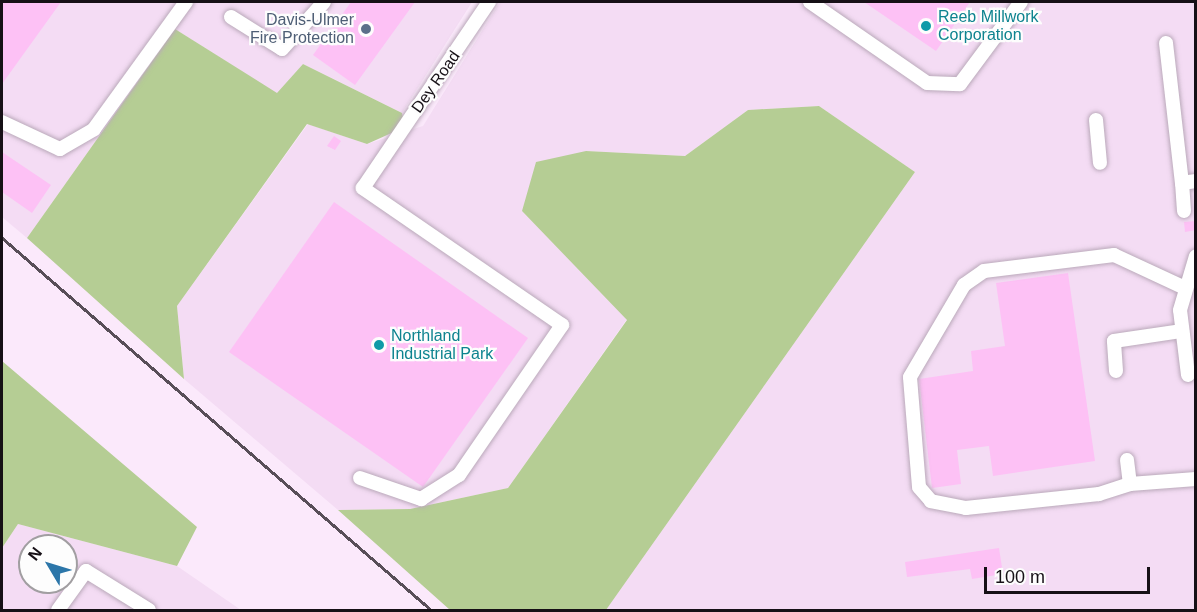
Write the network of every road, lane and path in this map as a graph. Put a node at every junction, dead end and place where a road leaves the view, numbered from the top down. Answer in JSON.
{"nodes":[{"id":1,"x":186,"y":2,"type":"edge"},
{"id":2,"x":324,"y":2,"type":"edge"},
{"id":3,"x":489,"y":2,"type":"edge"},
{"id":4,"x":810,"y":2,"type":"edge"},
{"id":5,"x":1021,"y":2,"type":"edge"},
{"id":6,"x":231,"y":16,"type":"dead end"},
{"id":7,"x":1166,"y":43,"type":"dead end"},
{"id":8,"x":1096,"y":120,"type":"dead end"},
{"id":9,"x":2,"y":122,"type":"edge"},
{"id":10,"x":1100,"y":164,"type":"dead end"},
{"id":11,"x":1189,"y":182,"type":"edge"},
{"id":12,"x":1184,"y":211,"type":"dead end"},
{"id":13,"x":1196,"y":256,"type":"edge"},
{"id":14,"x":1190,"y":280,"type":"edge"},
{"id":15,"x":1182,"y":331,"type":"junction"},
{"id":16,"x":1190,"y":363,"type":"edge"},
{"id":17,"x":1116,"y":371,"type":"dead end"},
{"id":18,"x":1127,"y":460,"type":"dead end"},
{"id":19,"x":360,"y":478,"type":"dead end"},
{"id":20,"x":1196,"y":479,"type":"edge"},
{"id":21,"x":1130,"y":484,"type":"junction"},
{"id":22,"x":62,"y":609,"type":"edge"},
{"id":23,"x":149,"y":610,"type":"edge"}],
"edges":[{"from":1,"to":9,"type":"street"},
{"from":2,"to":6,"type":"street"},
{"from":3,"to":19,"type":"street","name":"Dey Road"},
{"from":4,"to":5,"type":"street"},
{"from":7,"to":11,"type":"street"},
{"from":8,"to":10,"type":"street"},
{"from":11,"to":12,"type":"street"},
{"from":13,"to":14,"type":"street"},
{"from":14,"to":15,"type":"street"},
{"from":14,"to":21,"type":"street"},
{"from":15,"to":16,"type":"street"},
{"from":15,"to":17,"type":"street"},
{"from":18,"to":21,"type":"street"},
{"from":20,"to":21,"type":"street"},
{"from":22,"to":23,"type":"street"}]}
